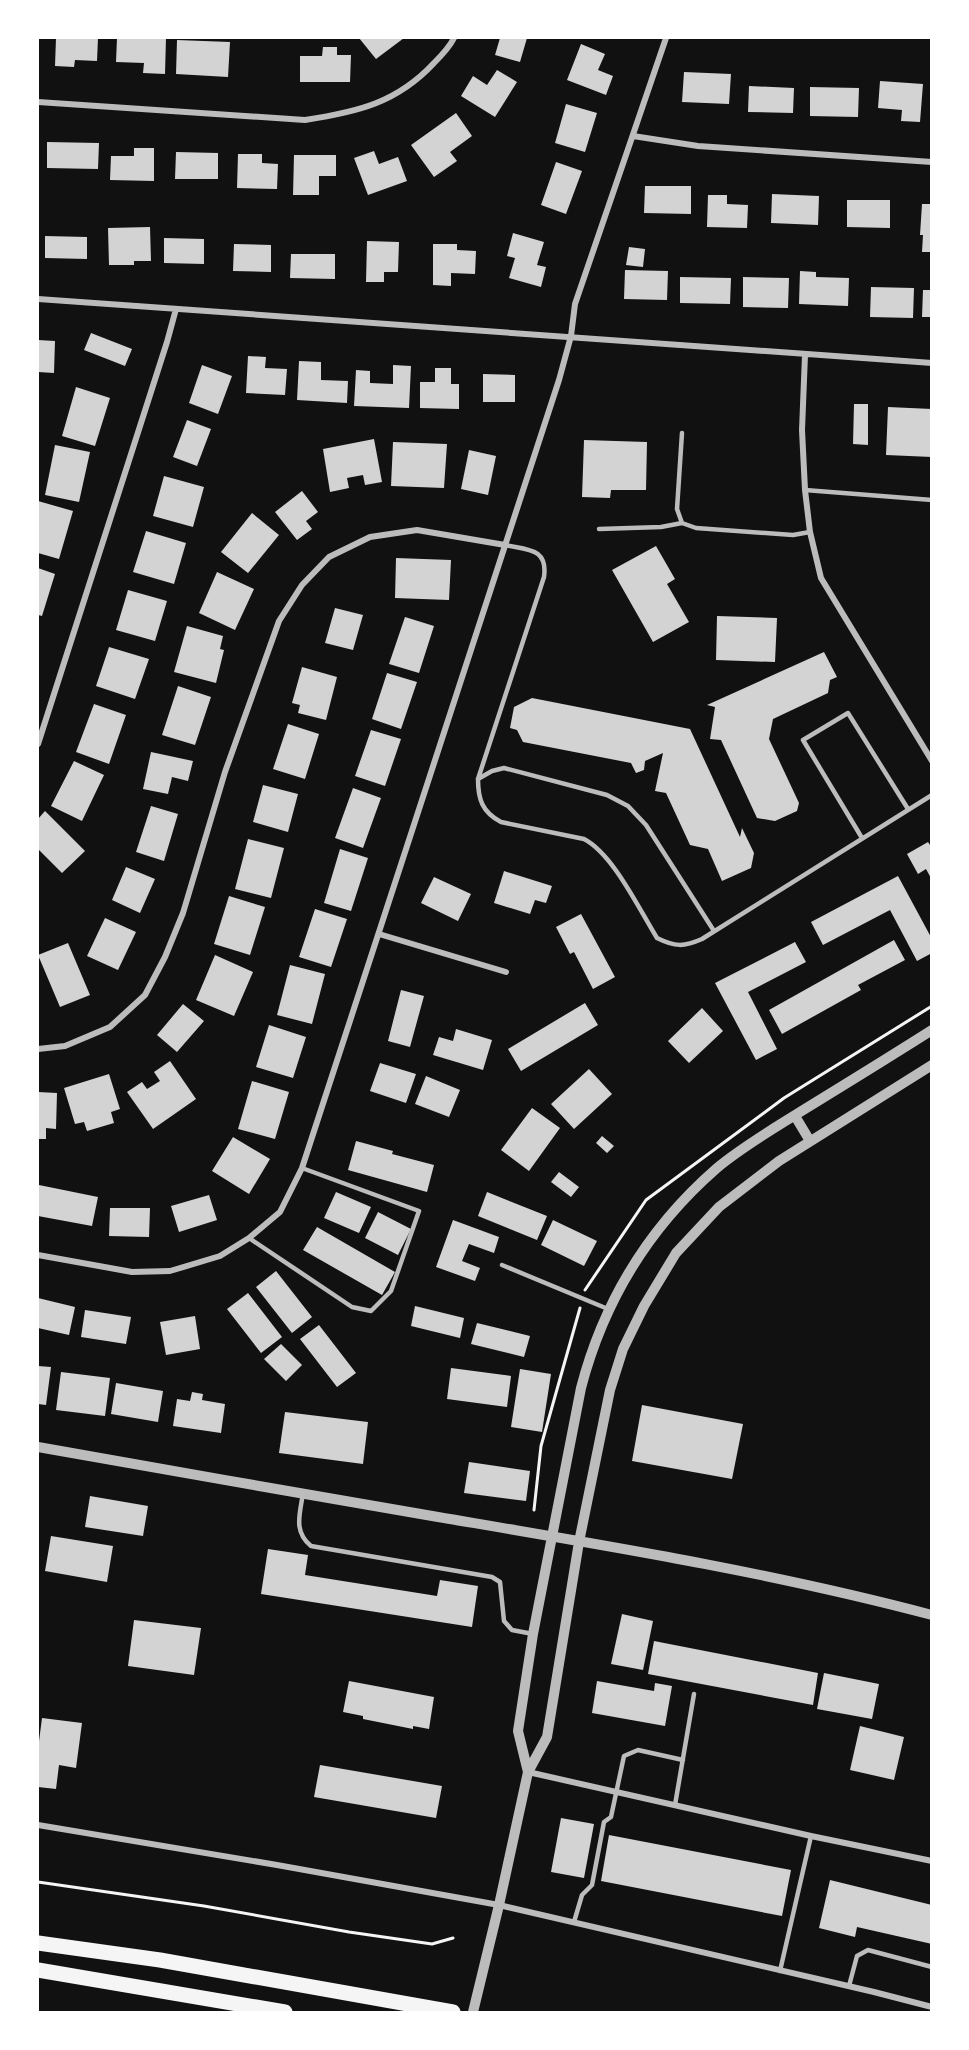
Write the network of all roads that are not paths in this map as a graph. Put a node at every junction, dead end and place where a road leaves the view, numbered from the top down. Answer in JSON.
{"nodes":[{"id":1,"x":454,"y":38,"type":"edge"},
{"id":2,"x":666,"y":38,"type":"edge"},
{"id":3,"x":38,"y":102,"type":"edge"},
{"id":4,"x":633,"y":136,"type":"junction"},
{"id":5,"x":932,"y":162,"type":"edge"},
{"id":6,"x":38,"y":299,"type":"edge"},
{"id":7,"x":176,"y":309,"type":"junction"},
{"id":8,"x":571,"y":336,"type":"junction"},
{"id":9,"x":805,"y":355,"type":"junction"},
{"id":10,"x":932,"y":363,"type":"edge"},
{"id":11,"x":682,"y":433,"type":"dead end"},
{"id":12,"x":805,"y":490,"type":"junction"},
{"id":13,"x":932,"y":500,"type":"edge"},
{"id":14,"x":682,"y":523,"type":"junction"},
{"id":15,"x":599,"y":529,"type":"dead end"},
{"id":16,"x":810,"y":532,"type":"junction"},
{"id":17,"x":505,"y":545,"type":"junction"},
{"id":18,"x":38,"y":744,"type":"edge"},
{"id":19,"x":932,"y":760,"type":"edge"},
{"id":20,"x":478,"y":779,"type":"junction"},
{"id":21,"x":932,"y":795,"type":"edge"},
{"id":22,"x":908,"y":809,"type":"junction"},
{"id":23,"x":862,"y":838,"type":"junction"},
{"id":24,"x":714,"y":931,"type":"junction"},
{"id":25,"x":379,"y":934,"type":"junction"},
{"id":26,"x":506,"y":972,"type":"dead end"},
{"id":27,"x":932,"y":1030,"type":"edge"},
{"id":28,"x":38,"y":1049,"type":"edge"},
{"id":29,"x":932,"y":1065,"type":"edge"},
{"id":30,"x":795,"y":1116,"type":"junction"},
{"id":31,"x":810,"y":1141,"type":"junction"},
{"id":32,"x":302,"y":1168,"type":"junction"},
{"id":33,"x":249,"y":1238,"type":"junction"},
{"id":34,"x":38,"y":1255,"type":"edge"},
{"id":35,"x":502,"y":1265,"type":"dead end"},
{"id":36,"x":608,"y":1310,"type":"junction"},
{"id":37,"x":38,"y":1447,"type":"edge"},
{"id":38,"x":303,"y":1493,"type":"junction"},
{"id":39,"x":552,"y":1537,"type":"junction"},
{"id":40,"x":579,"y":1542,"type":"junction"},
{"id":41,"x":932,"y":1615,"type":"edge"},
{"id":42,"x":533,"y":1634,"type":"junction"},
{"id":43,"x":694,"y":1694,"type":"dead end"},
{"id":44,"x":683,"y":1760,"type":"junction"},
{"id":45,"x":528,"y":1772,"type":"junction"},
{"id":46,"x":616,"y":1792,"type":"junction"},
{"id":47,"x":675,"y":1805,"type":"junction"},
{"id":48,"x":38,"y":1825,"type":"edge"},
{"id":49,"x":810,"y":1836,"type":"junction"},
{"id":50,"x":932,"y":1861,"type":"edge"},
{"id":51,"x":499,"y":1905,"type":"junction"},
{"id":52,"x":574,"y":1922,"type":"junction"},
{"id":53,"x":38,"y":1943,"type":"edge"},
{"id":54,"x":932,"y":1967,"type":"edge"},
{"id":55,"x":38,"y":1970,"type":"edge"},
{"id":56,"x":780,"y":1971,"type":"junction"},
{"id":57,"x":849,"y":1986,"type":"junction"},
{"id":58,"x":932,"y":2007,"type":"edge"},
{"id":59,"x":285,"y":2013,"type":"edge"},
{"id":60,"x":453,"y":2013,"type":"edge"},
{"id":61,"x":473,"y":2013,"type":"edge"}],
"edges":[{"from":1,"to":3,"type":"street"},
{"from":2,"to":4,"type":"street"},
{"from":4,"to":5,"type":"street"},
{"from":4,"to":8,"type":"street"},
{"from":6,"to":7,"type":"street"},
{"from":7,"to":8,"type":"street"},
{"from":7,"to":18,"type":"street"},
{"from":8,"to":9,"type":"street"},
{"from":8,"to":17,"type":"street"},
{"from":9,"to":10,"type":"street"},
{"from":9,"to":12,"type":"street"},
{"from":11,"to":14,"type":"lane"},
{"from":12,"to":13,"type":"lane"},
{"from":12,"to":16,"type":"street"},
{"from":14,"to":15,"type":"lane"},
{"from":14,"to":16,"type":"lane"},
{"from":16,"to":19,"type":"street"},
{"from":17,"to":20,"type":"lane"},
{"from":17,"to":25,"type":"street"},
{"from":17,"to":28,"type":"street"},
{"from":20,"to":24,"type":"lane"},
{"from":20,"to":24,"type":"lane"},
{"from":21,"to":22,"type":"lane"},
{"from":22,"to":23,"type":"lane"},
{"from":22,"to":23,"type":"lane"},
{"from":23,"to":24,"type":"lane"},
{"from":25,"to":26,"type":"street"},
{"from":25,"to":32,"type":"street"},
{"from":27,"to":30,"type":"street"},
{"from":29,"to":31,"type":"street"},
{"from":30,"to":31,"type":"street"},
{"from":30,"to":36,"type":"street"},
{"from":31,"to":40,"type":"street"},
{"from":32,"to":33,"type":"street"},
{"from":32,"to":33,"type":"lane"},
{"from":33,"to":34,"type":"street"},
{"from":35,"to":36,"type":"lane"},
{"from":36,"to":39,"type":"street"},
{"from":37,"to":38,"type":"street"},
{"from":38,"to":39,"type":"street"},
{"from":38,"to":42,"type":"lane"},
{"from":39,"to":40,"type":"street"},
{"from":39,"to":42,"type":"street"},
{"from":40,"to":41,"type":"street"},
{"from":40,"to":45,"type":"street"},
{"from":42,"to":45,"type":"street"},
{"from":43,"to":44,"type":"lane"},
{"from":44,"to":46,"type":"lane"},
{"from":44,"to":47,"type":"lane"},
{"from":45,"to":46,"type":"street"},
{"from":45,"to":51,"type":"street"},
{"from":46,"to":47,"type":"street"},
{"from":46,"to":52,"type":"lane"},
{"from":47,"to":49,"type":"street"},
{"from":48,"to":51,"type":"street"},
{"from":49,"to":50,"type":"street"},
{"from":49,"to":56,"type":"lane"},
{"from":51,"to":52,"type":"street"},
{"from":51,"to":61,"type":"street"},
{"from":52,"to":56,"type":"street"},
{"from":53,"to":60,"type":"main road"},
{"from":54,"to":57,"type":"lane"},
{"from":55,"to":59,"type":"main road"},
{"from":56,"to":57,"type":"street"},
{"from":57,"to":58,"type":"street"}]}
